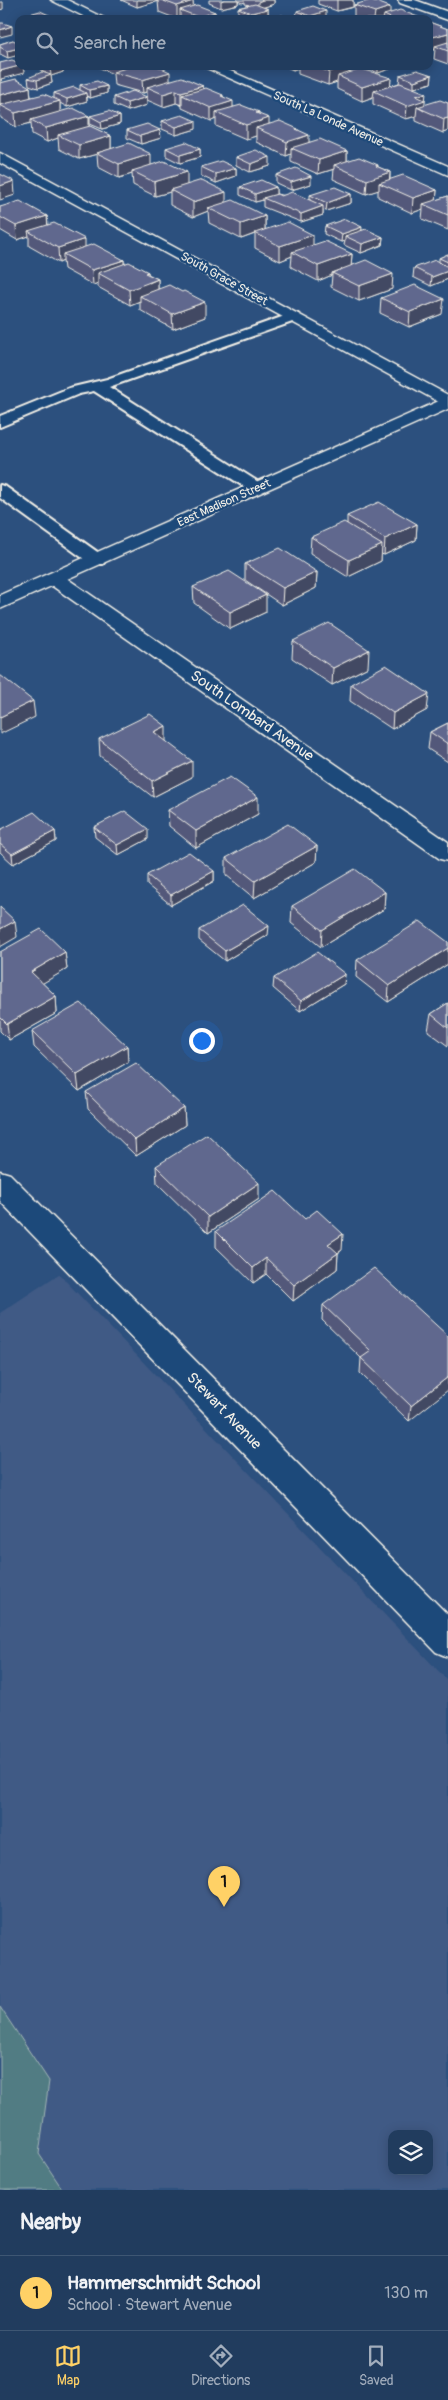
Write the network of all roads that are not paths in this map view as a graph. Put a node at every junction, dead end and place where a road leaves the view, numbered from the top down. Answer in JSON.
{"nodes":[{"id":1,"x":57,"y":0,"type":"edge"},
{"id":2,"x":404,"y":0,"type":"edge"},
{"id":3,"x":91,"y":15,"type":"edge"},
{"id":4,"x":448,"y":16,"type":"edge"},
{"id":5,"x":217,"y":70,"type":"edge"},
{"id":6,"x":0,"y":157,"type":"edge"},
{"id":7,"x":448,"y":172,"type":"edge"},
{"id":8,"x":293,"y":317,"type":"junction"},
{"id":9,"x":97,"y":386,"type":"junction"},
{"id":10,"x":448,"y":402,"type":"edge"},
{"id":11,"x":0,"y":422,"type":"edge"},
{"id":12,"x":257,"y":488,"type":"junction"},
{"id":13,"x":0,"y":490,"type":"edge"},
{"id":14,"x":98,"y":560,"type":"junction"},
{"id":15,"x":55,"y":579,"type":"junction"},
{"id":16,"x":0,"y":603,"type":"edge"},
{"id":17,"x":448,"y":853,"type":"edge"},
{"id":18,"x":0,"y":1182,"type":"edge"},
{"id":19,"x":448,"y":1640,"type":"edge"}],
"edges":[{"from":1,"to":3,"type":"street"},
{"from":2,"to":4,"type":"street"},
{"from":5,"to":7,"type":"street","name":"South La Londe Avenue"},
{"from":6,"to":8,"type":"street","name":"South Grace Street"},
{"from":8,"to":9,"type":"lane"},
{"from":8,"to":10,"type":"street","name":"South Grace Street"},
{"from":9,"to":11,"type":"lane"},
{"from":9,"to":12,"type":"lane"},
{"from":10,"to":12,"type":"street","name":"East Madison Street"},
{"from":12,"to":14,"type":"street","name":"East Madison Street"},
{"from":13,"to":14,"type":"lane"},
{"from":14,"to":15,"type":"street","name":"East Madison Street"},
{"from":15,"to":16,"type":"street","name":"East Madison Street"},
{"from":15,"to":17,"type":"street","name":"South Lombard Avenue"},
{"from":18,"to":19,"type":"street","name":"Stewart Avenue"}]}
